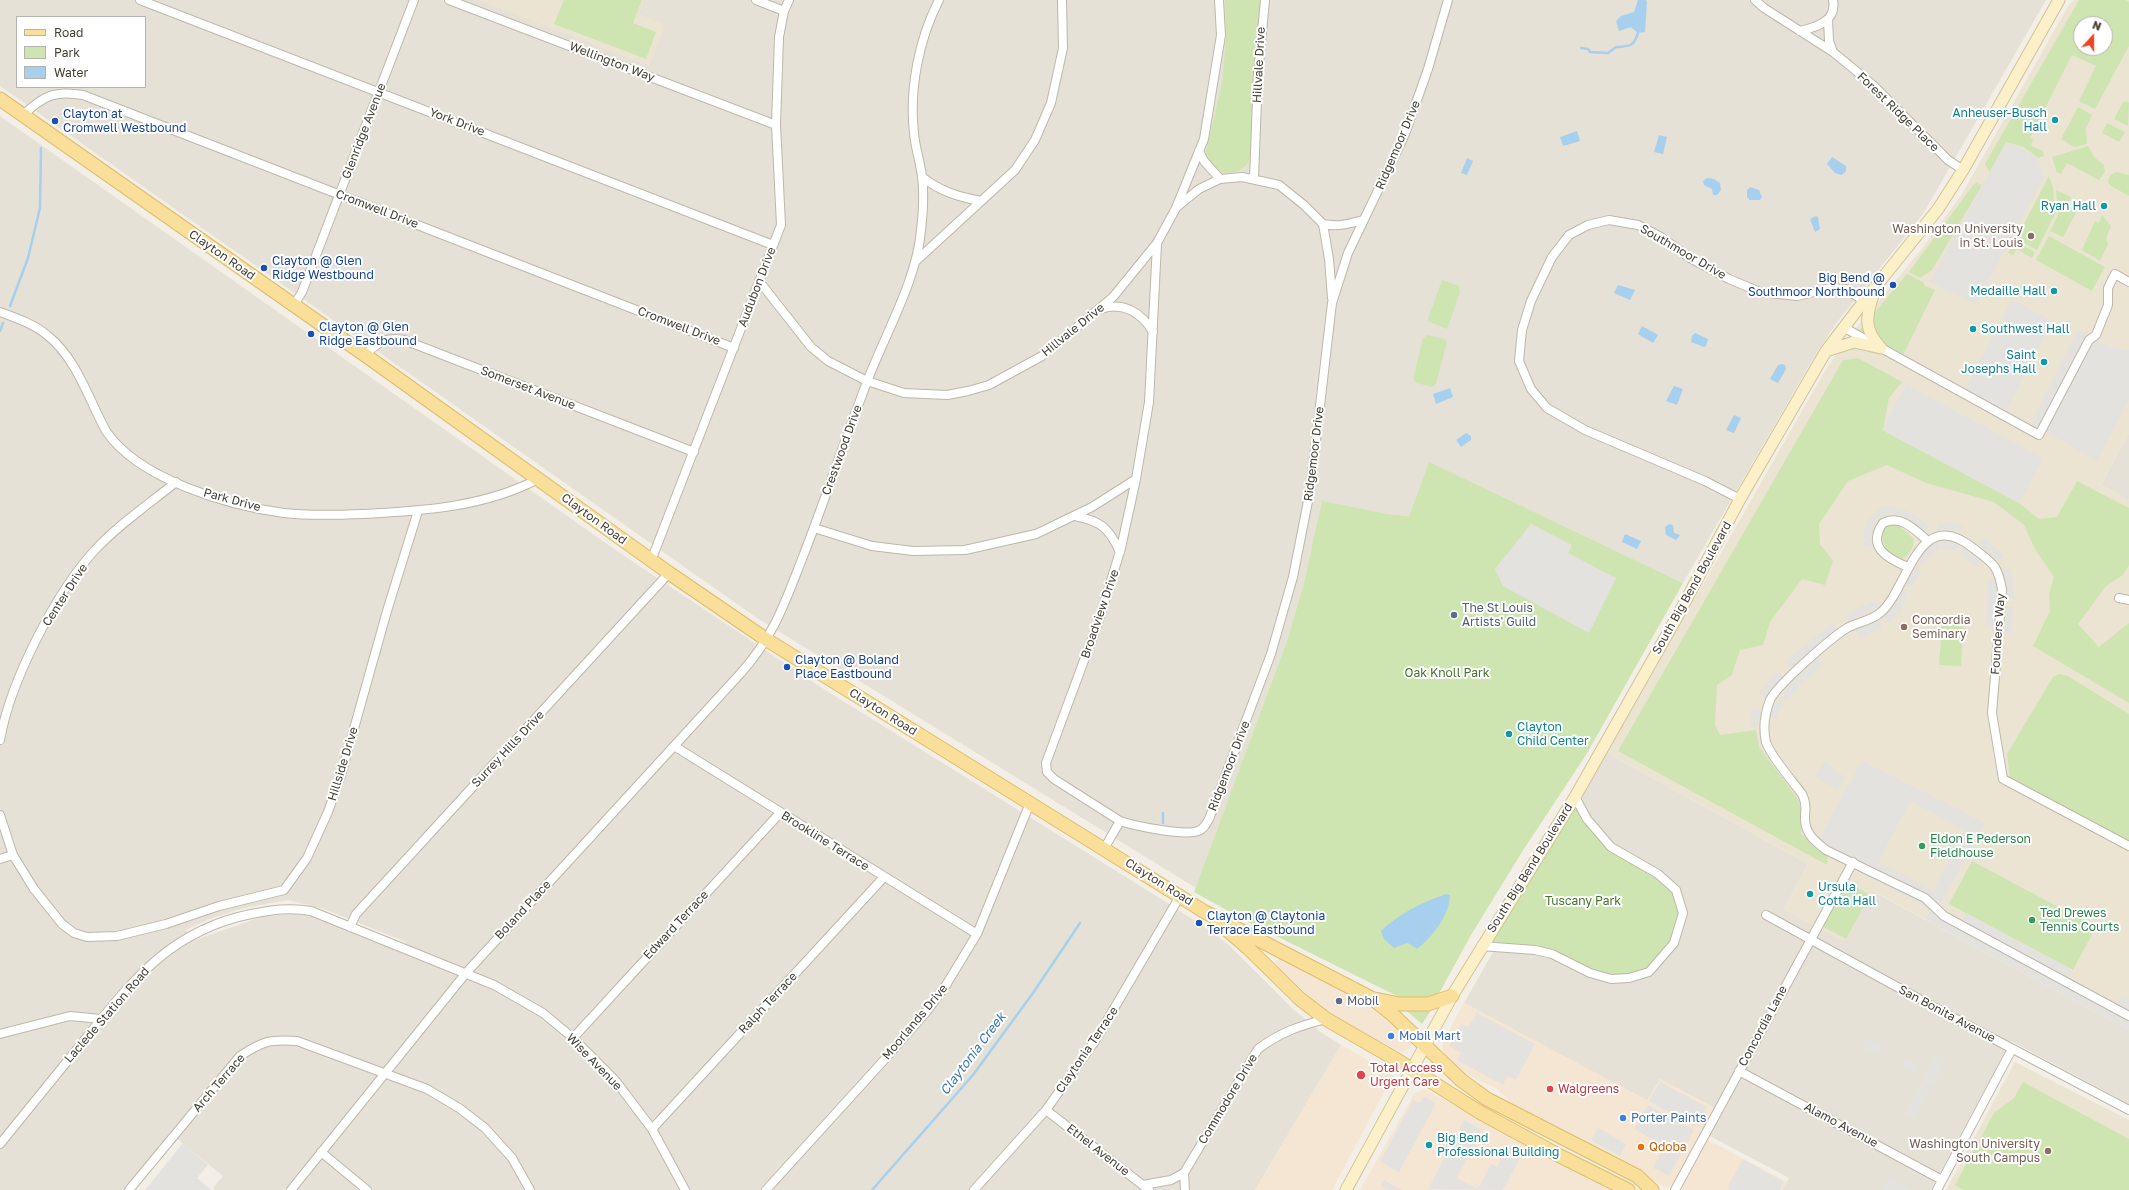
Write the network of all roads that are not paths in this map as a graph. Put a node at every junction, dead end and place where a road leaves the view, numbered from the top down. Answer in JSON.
{"nodes":[{"id":1,"x":140,"y":0,"type":"edge"},
{"id":2,"x":414,"y":0,"type":"edge"},
{"id":3,"x":449,"y":0,"type":"edge"},
{"id":4,"x":756,"y":0,"type":"edge"},
{"id":5,"x":788,"y":0,"type":"edge"},
{"id":6,"x":939,"y":0,"type":"edge"},
{"id":7,"x":1062,"y":0,"type":"edge"},
{"id":8,"x":1219,"y":0,"type":"edge"},
{"id":9,"x":1265,"y":0,"type":"edge"},
{"id":10,"x":1448,"y":0,"type":"edge"},
{"id":11,"x":1755,"y":0,"type":"edge"},
{"id":12,"x":2059,"y":0,"type":"edge"},
{"id":13,"x":1835,"y":2,"type":"edge"},
{"id":14,"x":784,"y":11,"type":"junction"},
{"id":15,"x":1828,"y":20,"type":"junction"},
{"id":16,"x":1800,"y":31,"type":"junction"},
{"id":17,"x":1833,"y":52,"type":"junction"},
{"id":18,"x":379,"y":91,"type":"junction"},
{"id":19,"x":0,"y":99,"type":"edge"},
{"id":20,"x":23,"y":115,"type":"junction"},
{"id":21,"x":776,"y":125,"type":"junction"},
{"id":22,"x":1199,"y":151,"type":"junction"},
{"id":23,"x":1963,"y":170,"type":"junction"},
{"id":24,"x":922,"y":177,"type":"junction"},
{"id":25,"x":1254,"y":178,"type":"junction"},
{"id":26,"x":1220,"y":179,"type":"junction"},
{"id":27,"x":339,"y":195,"type":"junction"},
{"id":28,"x":980,"y":201,"type":"junction"},
{"id":29,"x":1176,"y":208,"type":"junction"},
{"id":30,"x":1363,"y":220,"type":"junction"},
{"id":31,"x":1323,"y":224,"type":"junction"},
{"id":32,"x":1157,"y":243,"type":"junction"},
{"id":33,"x":773,"y":245,"type":"junction"},
{"id":34,"x":917,"y":260,"type":"junction"},
{"id":35,"x":759,"y":281,"type":"junction"},
{"id":36,"x":2129,"y":282,"type":"edge"},
{"id":37,"x":1876,"y":286,"type":"junction"},
{"id":38,"x":1864,"y":300,"type":"junction"},
{"id":39,"x":1332,"y":303,"type":"junction"},
{"id":40,"x":294,"y":305,"type":"junction"},
{"id":41,"x":1099,"y":310,"type":"junction"},
{"id":42,"x":0,"y":312,"type":"edge"},
{"id":43,"x":1843,"y":327,"type":"junction"},
{"id":44,"x":1153,"y":332,"type":"junction"},
{"id":45,"x":734,"y":348,"type":"junction"},
{"id":46,"x":1882,"y":348,"type":"junction"},
{"id":47,"x":1826,"y":352,"type":"junction"},
{"id":48,"x":365,"y":355,"type":"junction"},
{"id":49,"x":867,"y":381,"type":"junction"},
{"id":50,"x":694,"y":452,"type":"junction"},
{"id":51,"x":538,"y":479,"type":"junction"},
{"id":52,"x":1136,"y":480,"type":"junction"},
{"id":53,"x":176,"y":482,"type":"junction"},
{"id":54,"x":1740,"y":499,"type":"junction"},
{"id":55,"x":418,"y":511,"type":"junction"},
{"id":56,"x":1075,"y":516,"type":"junction"},
{"id":57,"x":814,"y":528,"type":"junction"},
{"id":58,"x":1928,"y":541,"type":"junction"},
{"id":59,"x":1120,"y":552,"type":"junction"},
{"id":60,"x":651,"y":560,"type":"junction"},
{"id":61,"x":1908,"y":567,"type":"junction"},
{"id":62,"x":669,"y":573,"type":"junction"},
{"id":63,"x":2119,"y":598,"type":"dead end"},
{"id":64,"x":2129,"y":600,"type":"edge"},
{"id":65,"x":767,"y":640,"type":"junction"},
{"id":66,"x":0,"y":740,"type":"edge"},
{"id":67,"x":674,"y":746,"type":"junction"},
{"id":68,"x":1575,"y":797,"type":"junction"},
{"id":69,"x":1030,"y":803,"type":"junction"},
{"id":70,"x":780,"y":813,"type":"junction"},
{"id":71,"x":0,"y":815,"type":"edge"},
{"id":72,"x":1120,"y":821,"type":"junction"},
{"id":73,"x":2129,"y":846,"type":"edge"},
{"id":74,"x":1104,"y":849,"type":"junction"},
{"id":75,"x":13,"y":855,"type":"junction"},
{"id":76,"x":0,"y":859,"type":"edge"},
{"id":77,"x":1853,"y":862,"type":"junction"},
{"id":78,"x":884,"y":877,"type":"junction"},
{"id":79,"x":1180,"y":896,"type":"junction"},
{"id":80,"x":1206,"y":912,"type":"junction"},
{"id":81,"x":1766,"y":915,"type":"dead end"},
{"id":82,"x":350,"y":927,"type":"junction"},
{"id":83,"x":977,"y":934,"type":"junction"},
{"id":84,"x":1810,"y":939,"type":"junction"},
{"id":85,"x":1481,"y":946,"type":"junction"},
{"id":86,"x":466,"y":973,"type":"junction"},
{"id":87,"x":1452,"y":996,"type":"junction"},
{"id":88,"x":1373,"y":999,"type":"junction"},
{"id":89,"x":2129,"y":1016,"type":"edge"},
{"id":90,"x":101,"y":1019,"type":"junction"},
{"id":91,"x":1326,"y":1019,"type":"junction"},
{"id":92,"x":0,"y":1034,"type":"edge"},
{"id":93,"x":573,"y":1038,"type":"junction"},
{"id":94,"x":1425,"y":1046,"type":"junction"},
{"id":95,"x":2012,"y":1049,"type":"junction"},
{"id":96,"x":1412,"y":1070,"type":"junction"},
{"id":97,"x":1739,"y":1071,"type":"junction"},
{"id":98,"x":384,"y":1075,"type":"junction"},
{"id":99,"x":1046,"y":1110,"type":"junction"},
{"id":100,"x":2129,"y":1110,"type":"edge"},
{"id":101,"x":652,"y":1128,"type":"junction"},
{"id":102,"x":0,"y":1144,"type":"edge"},
{"id":103,"x":321,"y":1152,"type":"junction"},
{"id":104,"x":1184,"y":1173,"type":"junction"},
{"id":105,"x":1942,"y":1180,"type":"junction"},
{"id":106,"x":1146,"y":1188,"type":"edge"},
{"id":107,"x":129,"y":1190,"type":"edge"},
{"id":108,"x":290,"y":1190,"type":"edge"},
{"id":109,"x":367,"y":1190,"type":"edge"},
{"id":110,"x":530,"y":1190,"type":"edge"},
{"id":111,"x":685,"y":1190,"type":"edge"},
{"id":112,"x":766,"y":1190,"type":"edge"},
{"id":113,"x":974,"y":1190,"type":"edge"},
{"id":114,"x":1185,"y":1190,"type":"edge"},
{"id":115,"x":1346,"y":1190,"type":"edge"},
{"id":116,"x":1628,"y":1190,"type":"edge"},
{"id":117,"x":1652,"y":1190,"type":"edge"},
{"id":118,"x":1675,"y":1190,"type":"edge"},
{"id":119,"x":1937,"y":1190,"type":"edge"}],
"edges":[{"from":1,"to":18,"type":"street","name":"York Drive"},
{"from":2,"to":18,"type":"street","name":"Glenridge Avenue"},
{"from":3,"to":21,"type":"street","name":"Wellington Way"},
{"from":4,"to":14,"type":"street"},
{"from":5,"to":14,"type":"street","name":"Audubon Drive"},
{"from":6,"to":24,"type":"street","name":"Crestwood Drive"},
{"from":7,"to":28,"type":"street","name":"Crestwood Drive"},
{"from":8,"to":22,"type":"street","name":"Hillvale Drive"},
{"from":9,"to":25,"type":"street","name":"Hillvale Drive"},
{"from":10,"to":30,"type":"street","name":"Ridgemoor Drive"},
{"from":11,"to":16,"type":"street","name":"Forest Ridge Place"},
{"from":12,"to":23,"type":"main road","name":"South Big Bend Boulevard"},
{"from":13,"to":15,"type":"street"},
{"from":14,"to":21,"type":"street","name":"Audubon Drive"},
{"from":15,"to":16,"type":"street"},
{"from":15,"to":17,"type":"street"},
{"from":16,"to":17,"type":"street","name":"Forest Ridge Place"},
{"from":17,"to":23,"type":"street","name":"Forest Ridge Place"},
{"from":18,"to":27,"type":"street","name":"Glenridge Avenue"},
{"from":18,"to":33,"type":"street","name":"York Drive"},
{"from":19,"to":20,"type":"main road","name":"Clayton Road"},
{"from":20,"to":27,"type":"street","name":"Cromwell Drive"},
{"from":20,"to":40,"type":"main road","name":"Clayton Road"},
{"from":21,"to":33,"type":"street","name":"Audubon Drive"},
{"from":22,"to":26,"type":"street"},
{"from":22,"to":29,"type":"street","name":"Hillvale Drive"},
{"from":23,"to":37,"type":"main road","name":"South Big Bend Boulevard"},
{"from":24,"to":28,"type":"street"},
{"from":24,"to":34,"type":"street","name":"Crestwood Drive"},
{"from":25,"to":26,"type":"street"},
{"from":25,"to":31,"type":"street"},
{"from":26,"to":29,"type":"street"},
{"from":27,"to":40,"type":"street","name":"Glenridge Avenue"},
{"from":27,"to":45,"type":"street","name":"Cromwell Drive"},
{"from":28,"to":34,"type":"street","name":"Crestwood Drive"},
{"from":29,"to":32,"type":"street","name":"Hillvale Drive"},
{"from":30,"to":31,"type":"street"},
{"from":30,"to":39,"type":"street","name":"Ridgemoor Drive"},
{"from":31,"to":39,"type":"street"},
{"from":32,"to":41,"type":"street","name":"Hillvale Drive"},
{"from":32,"to":44,"type":"street","name":"Broadview Drive"},
{"from":33,"to":35,"type":"street","name":"Audubon Drive"},
{"from":34,"to":49,"type":"street","name":"Crestwood Drive"},
{"from":35,"to":45,"type":"street","name":"Audubon Drive"},
{"from":35,"to":49,"type":"street","name":"Hillvale Drive"},
{"from":36,"to":46,"type":"street"},
{"from":37,"to":38,"type":"main road","name":"South Big Bend Boulevard"},
{"from":37,"to":46,"type":"main road"},
{"from":38,"to":43,"type":"main road","name":"South Big Bend Boulevard"},
{"from":38,"to":54,"type":"street","name":"Southmoor Drive"},
{"from":39,"to":72,"type":"street","name":"Ridgemoor Drive"},
{"from":40,"to":48,"type":"main road","name":"Clayton Road"},
{"from":41,"to":44,"type":"street"},
{"from":41,"to":49,"type":"street","name":"Hillvale Drive"},
{"from":42,"to":53,"type":"street","name":"Park Drive"},
{"from":43,"to":46,"type":"street"},
{"from":43,"to":47,"type":"main road","name":"South Big Bend Boulevard"},
{"from":44,"to":52,"type":"street","name":"Broadview Drive"},
{"from":45,"to":50,"type":"street","name":"Audubon Drive"},
{"from":46,"to":47,"type":"main road"},
{"from":47,"to":54,"type":"main road","name":"South Big Bend Boulevard"},
{"from":48,"to":50,"type":"street","name":"Somerset Avenue"},
{"from":48,"to":51,"type":"main road","name":"Clayton Road"},
{"from":49,"to":57,"type":"street","name":"Crestwood Drive"},
{"from":50,"to":60,"type":"street","name":"Audubon Drive"},
{"from":51,"to":55,"type":"street","name":"Park Drive"},
{"from":51,"to":60,"type":"main road","name":"Clayton Road"},
{"from":52,"to":56,"type":"street"},
{"from":52,"to":59,"type":"street","name":"Broadview Drive"},
{"from":53,"to":55,"type":"street","name":"Park Drive"},
{"from":53,"to":66,"type":"street","name":"Center Drive"},
{"from":54,"to":68,"type":"main road","name":"South Big Bend Boulevard"},
{"from":55,"to":75,"type":"street","name":"Hillside Drive"},
{"from":56,"to":57,"type":"street"},
{"from":56,"to":59,"type":"street"},
{"from":57,"to":65,"type":"street","name":"Crestwood Drive"},
{"from":58,"to":61,"type":"street"},
{"from":58,"to":61,"type":"street"},
{"from":58,"to":73,"type":"street","name":"Founders Way"},
{"from":59,"to":72,"type":"street","name":"Broadview Drive"},
{"from":60,"to":62,"type":"main road","name":"Clayton Road"},
{"from":61,"to":77,"type":"street"},
{"from":62,"to":65,"type":"main road","name":"Clayton Road"},
{"from":62,"to":82,"type":"street","name":"Surrey Hills Drive"},
{"from":63,"to":64,"type":"street"},
{"from":65,"to":67,"type":"street","name":"Boland Place"},
{"from":65,"to":69,"type":"main road","name":"Clayton Road"},
{"from":67,"to":70,"type":"street","name":"Brookline Terrace"},
{"from":67,"to":86,"type":"street","name":"Boland Place"},
{"from":68,"to":85,"type":"main road","name":"South Big Bend Boulevard"},
{"from":68,"to":85,"type":"street"},
{"from":69,"to":74,"type":"main road","name":"Clayton Road"},
{"from":69,"to":83,"type":"street","name":"Moorlands Drive"},
{"from":70,"to":78,"type":"street","name":"Brookline Terrace"},
{"from":70,"to":93,"type":"street","name":"Edward Terrace"},
{"from":71,"to":75,"type":"street"},
{"from":72,"to":74,"type":"street"},
{"from":74,"to":79,"type":"main road","name":"Clayton Road"},
{"from":75,"to":76,"type":"street"},
{"from":77,"to":84,"type":"street","name":"Concordia Lane"},
{"from":77,"to":89,"type":"street"},
{"from":78,"to":83,"type":"street","name":"Brookline Terrace"},
{"from":78,"to":101,"type":"street","name":"Ralph Terrace"},
{"from":79,"to":80,"type":"main road","name":"Clayton Road"},
{"from":79,"to":99,"type":"street","name":"Claytonia Terrace"},
{"from":80,"to":88,"type":"main road","name":"Clayton Road"},
{"from":80,"to":91,"type":"main road","name":"Clayton Road"},
{"from":81,"to":84,"type":"street","name":"San Bonita Avenue"},
{"from":82,"to":86,"type":"street","name":"Laclede Station Road"},
{"from":82,"to":90,"type":"street","name":"Laclede Station Road"},
{"from":83,"to":112,"type":"street","name":"Moorlands Drive"},
{"from":84,"to":95,"type":"street","name":"San Bonita Avenue"},
{"from":84,"to":97,"type":"street","name":"Concordia Lane"},
{"from":85,"to":87,"type":"main road","name":"South Big Bend Boulevard"},
{"from":86,"to":93,"type":"street","name":"Wise Avenue"},
{"from":86,"to":98,"type":"street","name":"Boland Place"},
{"from":87,"to":88,"type":"main road"},
{"from":87,"to":94,"type":"main road","name":"South Big Bend Boulevard"},
{"from":88,"to":94,"type":"main road","name":"Clayton Road"},
{"from":90,"to":92,"type":"street"},
{"from":90,"to":102,"type":"street","name":"Laclede Station Road"},
{"from":91,"to":96,"type":"main road","name":"Clayton Road"},
{"from":91,"to":104,"type":"street","name":"Commodore Drive"},
{"from":93,"to":101,"type":"street","name":"Wise Avenue"},
{"from":94,"to":96,"type":"main road","name":"South Big Bend Boulevard"},
{"from":94,"to":117,"type":"main road","name":"Clayton Road"},
{"from":95,"to":100,"type":"street","name":"San Bonita Avenue"},
{"from":95,"to":105,"type":"street"},
{"from":96,"to":115,"type":"main road","name":"South Big Bend Boulevard"},
{"from":96,"to":116,"type":"main road","name":"Clayton Road"},
{"from":97,"to":105,"type":"street","name":"Alamo Avenue"},
{"from":97,"to":118,"type":"street","name":"Concordia Lane"},
{"from":98,"to":103,"type":"street","name":"Boland Place"},
{"from":98,"to":107,"type":"street","name":"Arch Terrace"},
{"from":98,"to":110,"type":"street","name":"Arch Terrace"},
{"from":99,"to":106,"type":"street","name":"Ethel Avenue"},
{"from":99,"to":113,"type":"street","name":"Claytonia Terrace"},
{"from":101,"to":111,"type":"street","name":"Wise Avenue"},
{"from":103,"to":108,"type":"street","name":"Boland Place"},
{"from":103,"to":109,"type":"street"},
{"from":104,"to":106,"type":"street"},
{"from":104,"to":114,"type":"street"},
{"from":105,"to":119,"type":"street"}]}
